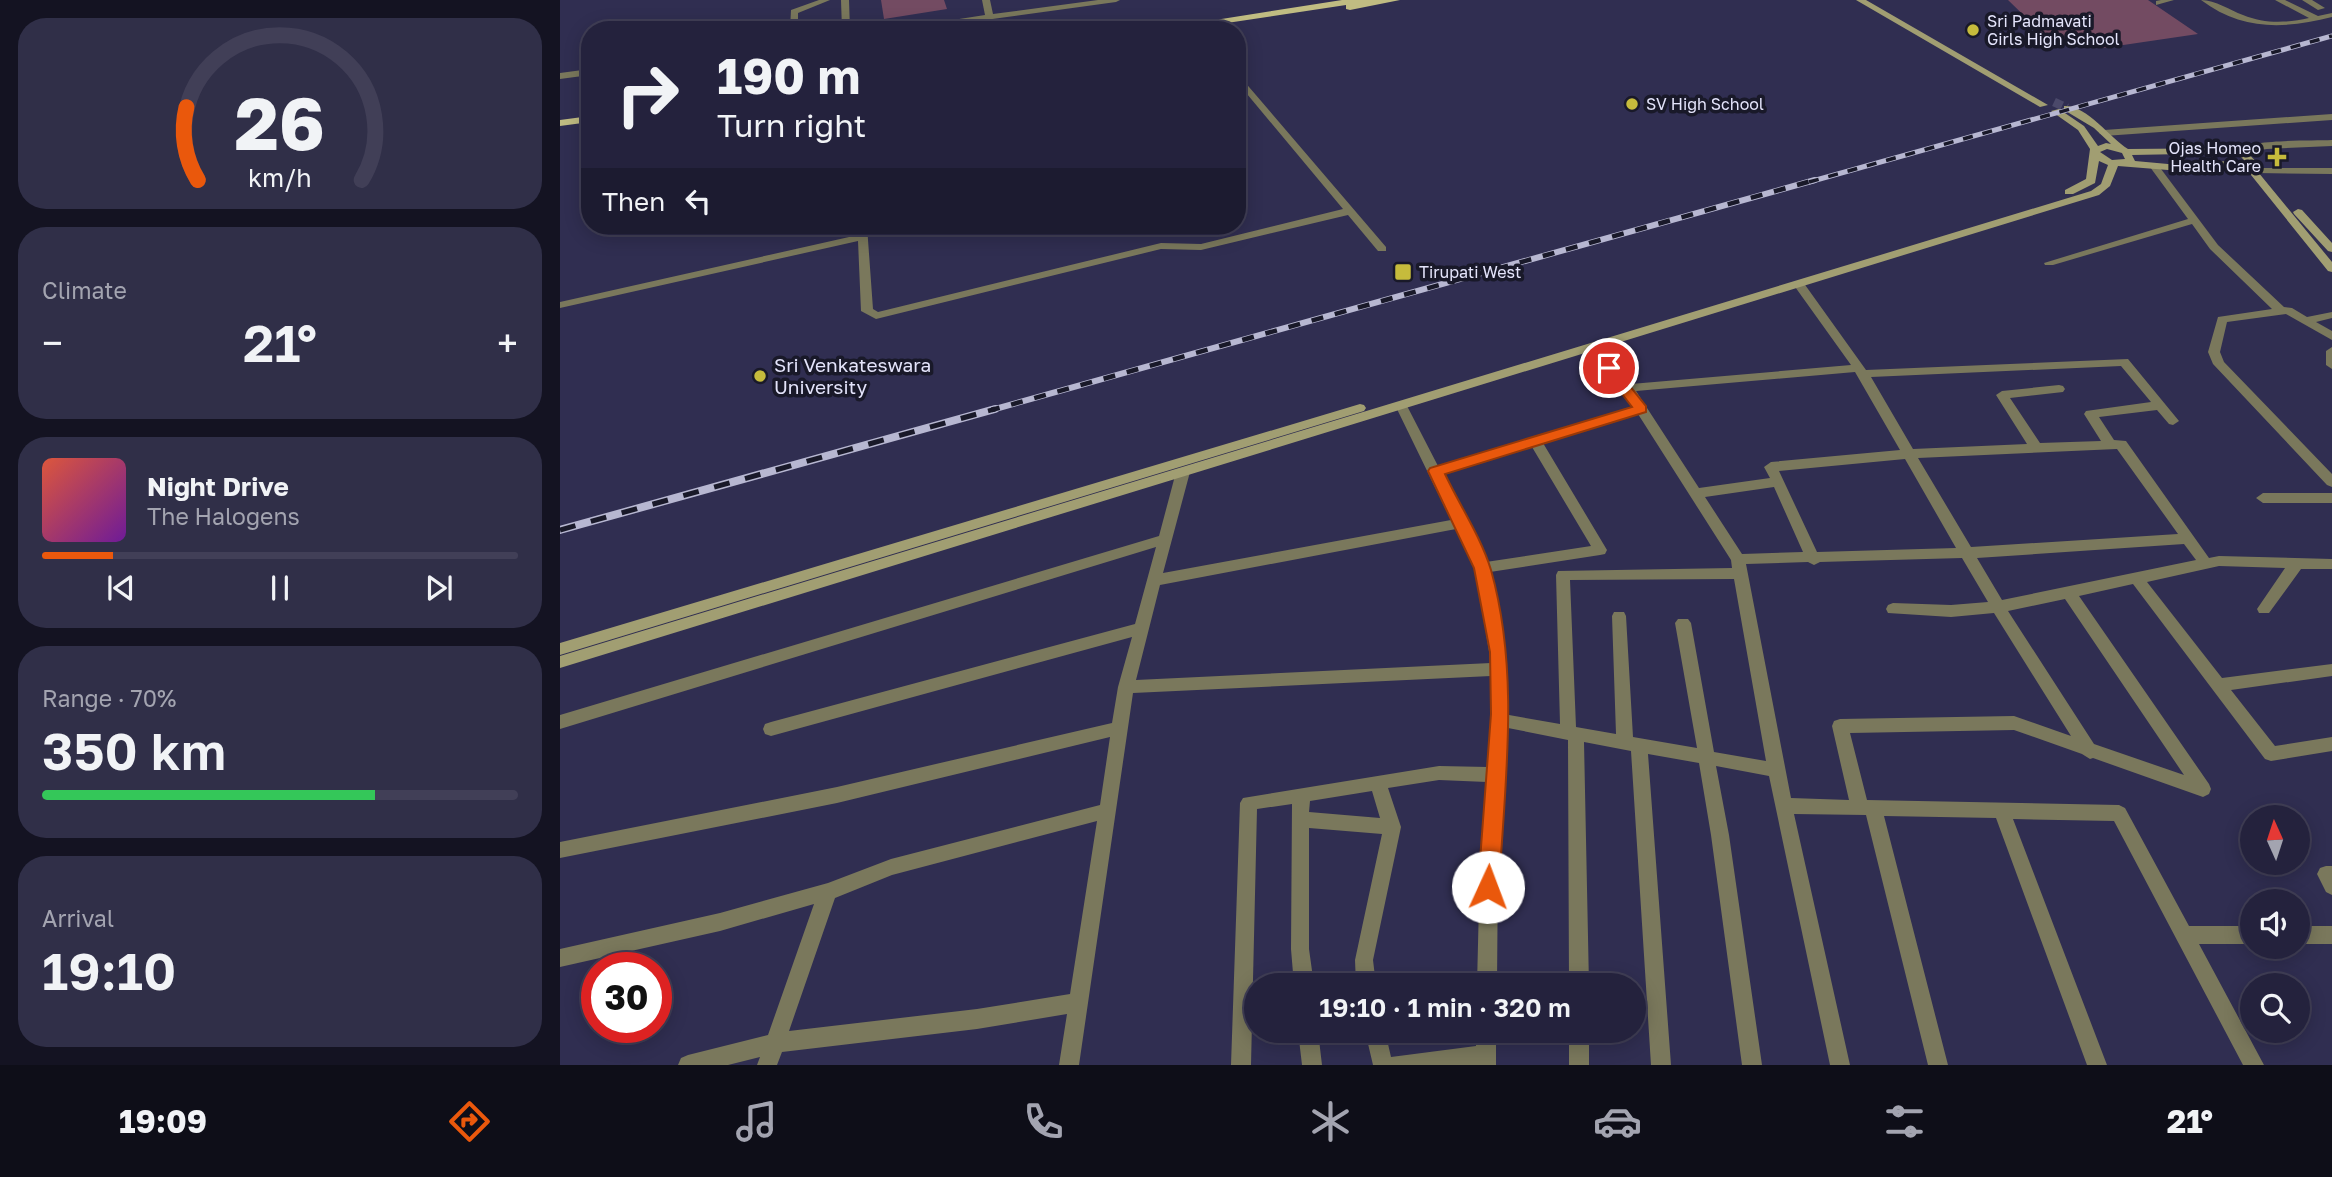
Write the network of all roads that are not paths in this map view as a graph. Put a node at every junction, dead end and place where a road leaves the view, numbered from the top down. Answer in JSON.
{"nodes":[{"id":1,"x":826,"y":0,"type":"edge"},
{"id":2,"x":845,"y":0,"type":"edge"},
{"id":3,"x":986,"y":0,"type":"edge"},
{"id":4,"x":1116,"y":0,"type":"edge"},
{"id":5,"x":1362,"y":0,"type":"edge"},
{"id":6,"x":1395,"y":0,"type":"edge"},
{"id":7,"x":1860,"y":0,"type":"edge"},
{"id":8,"x":1872,"y":0,"type":"edge"},
{"id":9,"x":2170,"y":0,"type":"edge"},
{"id":10,"x":2206,"y":0,"type":"edge"},
{"id":11,"x":2279,"y":0,"type":"edge"},
{"id":12,"x":2306,"y":0,"type":"edge"},
{"id":13,"x":2159,"y":3,"type":"dead end"},
{"id":14,"x":2321,"y":8,"type":"dead end"},
{"id":15,"x":1321,"y":9,"type":"junction"},
{"id":16,"x":2332,"y":15,"type":"edge"},
{"id":17,"x":989,"y":16,"type":"junction"},
{"id":18,"x":2317,"y":19,"type":"junction"},
{"id":19,"x":794,"y":21,"type":"edge"},
{"id":20,"x":846,"y":21,"type":"edge"},
{"id":21,"x":954,"y":21,"type":"edge"},
{"id":22,"x":1227,"y":21,"type":"edge"},
{"id":23,"x":1246,"y":22,"type":"edge"},
{"id":24,"x":581,"y":73,"type":"edge"},
{"id":25,"x":560,"y":76,"type":"edge"},
{"id":26,"x":1246,"y":87,"type":"edge"},
{"id":27,"x":2043,"y":105,"type":"tunnel mouth"},
{"id":28,"x":2067,"y":108,"type":"tunnel mouth"},
{"id":29,"x":581,"y":114,"type":"edge"},
{"id":30,"x":560,"y":117,"type":"edge"},
{"id":31,"x":2332,"y":117,"type":"edge"},
{"id":32,"x":581,"y":120,"type":"edge"},
{"id":33,"x":560,"y":123,"type":"edge"},
{"id":34,"x":2104,"y":133,"type":"junction"},
{"id":35,"x":2332,"y":144,"type":"edge"},
{"id":36,"x":2240,"y":150,"type":"junction"},
{"id":37,"x":2095,"y":152,"type":"junction"},
{"id":38,"x":2122,"y":157,"type":"junction"},
{"id":39,"x":2155,"y":167,"type":"junction"},
{"id":40,"x":2260,"y":171,"type":"junction"},
{"id":41,"x":2332,"y":171,"type":"edge"},
{"id":42,"x":1350,"y":211,"type":"junction"},
{"id":43,"x":2195,"y":220,"type":"junction"},
{"id":44,"x":846,"y":235,"type":"edge"},
{"id":45,"x":862,"y":235,"type":"edge"},
{"id":46,"x":1382,"y":249,"type":"dead end"},
{"id":47,"x":2332,"y":249,"type":"edge"},
{"id":48,"x":2049,"y":263,"type":"dead end"},
{"id":49,"x":2332,"y":269,"type":"edge"},
{"id":50,"x":1799,"y":284,"type":"junction"},
{"id":51,"x":560,"y":305,"type":"edge"},
{"id":52,"x":2281,"y":311,"type":"junction"},
{"id":53,"x":2332,"y":315,"type":"edge"},
{"id":54,"x":2308,"y":320,"type":"junction"},
{"id":55,"x":2332,"y":335,"type":"edge"},
{"id":56,"x":1590,"y":348,"type":"junction"},
{"id":57,"x":2332,"y":351,"type":"edge"},
{"id":58,"x":2332,"y":365,"type":"edge"},
{"id":59,"x":1860,"y":371,"type":"junction"},
{"id":60,"x":1628,"y":388,"type":"junction"},
{"id":61,"x":2059,"y":388,"type":"dead end"},
{"id":62,"x":1401,"y":405,"type":"junction"},
{"id":63,"x":2160,"y":405,"type":"junction"},
{"id":64,"x":1641,"y":409,"type":"junction"},
{"id":65,"x":2173,"y":421,"type":"dead end"},
{"id":66,"x":1535,"y":441,"type":"junction"},
{"id":67,"x":2111,"y":445,"type":"junction"},
{"id":68,"x":2036,"y":448,"type":"junction"},
{"id":69,"x":1908,"y":453,"type":"junction"},
{"id":70,"x":1436,"y":471,"type":"junction"},
{"id":71,"x":1183,"y":472,"type":"junction"},
{"id":72,"x":1778,"y":482,"type":"junction"},
{"id":73,"x":2332,"y":482,"type":"edge"},
{"id":74,"x":1696,"y":494,"type":"junction"},
{"id":75,"x":2263,"y":498,"type":"dead end"},
{"id":76,"x":2332,"y":498,"type":"edge"},
{"id":77,"x":1461,"y":523,"type":"junction"},
{"id":78,"x":2187,"y":538,"type":"junction"},
{"id":79,"x":1166,"y":539,"type":"junction"},
{"id":80,"x":1966,"y":553,"type":"junction"},
{"id":81,"x":1814,"y":560,"type":"junction"},
{"id":82,"x":2297,"y":563,"type":"junction"},
{"id":83,"x":2206,"y":564,"type":"junction"},
{"id":84,"x":2332,"y":564,"type":"edge"},
{"id":85,"x":1740,"y":566,"type":"junction"},
{"id":86,"x":1482,"y":568,"type":"junction"},
{"id":87,"x":2136,"y":579,"type":"junction"},
{"id":88,"x":1156,"y":580,"type":"junction"},
{"id":89,"x":2069,"y":593,"type":"junction"},
{"id":90,"x":1998,"y":607,"type":"junction"},
{"id":91,"x":1892,"y":609,"type":"dead end"},
{"id":92,"x":2264,"y":609,"type":"dead end"},
{"id":93,"x":1619,"y":616,"type":"dead end"},
{"id":94,"x":1683,"y":622,"type":"dead end"},
{"id":95,"x":1142,"y":628,"type":"junction"},
{"id":96,"x":560,"y":649,"type":"edge"},
{"id":97,"x":560,"y":662,"type":"edge"},
{"id":98,"x":1499,"y":669,"type":"junction"},
{"id":99,"x":2332,"y":670,"type":"edge"},
{"id":100,"x":2221,"y":685,"type":"junction"},
{"id":101,"x":1126,"y":687,"type":"junction"},
{"id":102,"x":1500,"y":720,"type":"junction"},
{"id":103,"x":560,"y":722,"type":"edge"},
{"id":104,"x":1120,"y":728,"type":"junction"},
{"id":105,"x":771,"y":729,"type":"dead end"},
{"id":106,"x":1572,"y":733,"type":"junction"},
{"id":107,"x":1632,"y":744,"type":"junction"},
{"id":108,"x":2332,"y":744,"type":"edge"},
{"id":109,"x":2090,"y":752,"type":"junction"},
{"id":110,"x":1705,"y":757,"type":"junction"},
{"id":111,"x":1776,"y":770,"type":"junction"},
{"id":112,"x":1496,"y":775,"type":"junction"},
{"id":113,"x":1378,"y":784,"type":"junction"},
{"id":114,"x":1301,"y":795,"type":"junction"},
{"id":115,"x":1784,"y":806,"type":"junction"},
{"id":116,"x":1867,"y":808,"type":"junction"},
{"id":117,"x":1108,"y":811,"type":"junction"},
{"id":118,"x":2002,"y":811,"type":"junction"},
{"id":119,"x":1300,"y":819,"type":"junction"},
{"id":120,"x":1392,"y":827,"type":"junction"},
{"id":121,"x":560,"y":850,"type":"edge"},
{"id":122,"x":2332,"y":874,"type":"edge"},
{"id":123,"x":2332,"y":886,"type":"edge"},
{"id":124,"x":828,"y":892,"type":"junction"},
{"id":125,"x":2184,"y":935,"type":"junction"},
{"id":126,"x":2240,"y":935,"type":"edge"},
{"id":127,"x":2310,"y":935,"type":"edge"},
{"id":128,"x":2332,"y":935,"type":"edge"},
{"id":129,"x":560,"y":958,"type":"edge"},
{"id":130,"x":1303,"y":973,"type":"edge"},
{"id":131,"x":1365,"y":973,"type":"edge"},
{"id":132,"x":1487,"y":973,"type":"edge"},
{"id":133,"x":1579,"y":973,"type":"edge"},
{"id":134,"x":1079,"y":1002,"type":"junction"},
{"id":135,"x":775,"y":1043,"type":"junction"},
{"id":136,"x":1309,"y":1043,"type":"edge"},
{"id":137,"x":1377,"y":1043,"type":"edge"},
{"id":138,"x":1579,"y":1043,"type":"edge"},
{"id":139,"x":1486,"y":1060,"type":"edge"},
{"id":140,"x":688,"y":1065,"type":"edge"},
{"id":141,"x":767,"y":1065,"type":"edge"},
{"id":142,"x":1069,"y":1065,"type":"edge"},
{"id":143,"x":1241,"y":1065,"type":"edge"},
{"id":144,"x":1312,"y":1065,"type":"edge"},
{"id":145,"x":1385,"y":1065,"type":"edge"},
{"id":146,"x":1395,"y":1065,"type":"edge"},
{"id":147,"x":1579,"y":1065,"type":"edge"},
{"id":148,"x":1661,"y":1065,"type":"edge"},
{"id":149,"x":1752,"y":1065,"type":"edge"},
{"id":150,"x":1840,"y":1065,"type":"edge"},
{"id":151,"x":1938,"y":1065,"type":"edge"},
{"id":152,"x":2098,"y":1065,"type":"edge"},
{"id":153,"x":2254,"y":1065,"type":"edge"}],
"edges":[{"from":1,"to":19,"type":"street"},
{"from":2,"to":20,"type":"street"},
{"from":3,"to":17,"type":"street"},
{"from":4,"to":17,"type":"street"},
{"from":5,"to":15,"type":"main road"},
{"from":6,"to":15,"type":"main road"},
{"from":7,"to":27,"type":"street"},
{"from":8,"to":37,"type":"street"},
{"from":9,"to":13,"type":"street"},
{"from":10,"to":18,"type":"street"},
{"from":11,"to":18,"type":"street"},
{"from":12,"to":14,"type":"street"},
{"from":15,"to":22,"type":"main road"},
{"from":15,"to":23,"type":"main road"},
{"from":16,"to":18,"type":"street"},
{"from":17,"to":21,"type":"street"},
{"from":24,"to":25,"type":"street"},
{"from":26,"to":42,"type":"street"},
{"from":28,"to":34,"type":"street"},
{"from":29,"to":30,"type":"main road"},
{"from":31,"to":34,"type":"street"},
{"from":32,"to":33,"type":"main road"},
{"from":34,"to":38,"type":"street"},
{"from":35,"to":36,"type":"street"},
{"from":36,"to":38,"type":"street"},
{"from":36,"to":40,"type":"street"},
{"from":37,"to":38,"type":"street"},
{"from":37,"to":38,"type":"street"},
{"from":37,"to":96,"type":"street"},
{"from":38,"to":39,"type":"street"},
{"from":38,"to":50,"type":"street"},
{"from":39,"to":43,"type":"street"},
{"from":39,"to":49,"type":"street"},
{"from":40,"to":41,"type":"street"},
{"from":40,"to":47,"type":"street"},
{"from":42,"to":45,"type":"street"},
{"from":42,"to":46,"type":"street"},
{"from":43,"to":48,"type":"street"},
{"from":43,"to":52,"type":"street"},
{"from":44,"to":51,"type":"street"},
{"from":50,"to":56,"type":"street"},
{"from":50,"to":59,"type":"street"},
{"from":52,"to":54,"type":"street"},
{"from":52,"to":73,"type":"street"},
{"from":53,"to":54,"type":"street"},
{"from":54,"to":55,"type":"street"},
{"from":56,"to":60,"type":"street"},
{"from":56,"to":62,"type":"street"},
{"from":57,"to":58,"type":"street"},
{"from":59,"to":60,"type":"street"},
{"from":59,"to":63,"type":"street"},
{"from":59,"to":69,"type":"street"},
{"from":60,"to":64,"type":"street"},
{"from":61,"to":68,"type":"street"},
{"from":62,"to":70,"type":"street"},
{"from":62,"to":71,"type":"street"},
{"from":63,"to":65,"type":"street"},
{"from":63,"to":67,"type":"street"},
{"from":64,"to":66,"type":"street"},
{"from":64,"to":74,"type":"street"},
{"from":66,"to":70,"type":"street"},
{"from":66,"to":86,"type":"street"},
{"from":67,"to":68,"type":"street"},
{"from":67,"to":78,"type":"street"},
{"from":68,"to":69,"type":"street"},
{"from":69,"to":72,"type":"street"},
{"from":69,"to":80,"type":"street"},
{"from":70,"to":77,"type":"street"},
{"from":71,"to":79,"type":"street"},
{"from":71,"to":97,"type":"street"},
{"from":72,"to":74,"type":"street"},
{"from":72,"to":81,"type":"street"},
{"from":74,"to":85,"type":"street"},
{"from":75,"to":76,"type":"street"},
{"from":77,"to":86,"type":"street"},
{"from":77,"to":88,"type":"street"},
{"from":78,"to":80,"type":"street"},
{"from":78,"to":83,"type":"street"},
{"from":79,"to":88,"type":"street"},
{"from":79,"to":103,"type":"street"},
{"from":80,"to":81,"type":"street"},
{"from":80,"to":90,"type":"street"},
{"from":81,"to":85,"type":"street"},
{"from":82,"to":83,"type":"street"},
{"from":82,"to":84,"type":"street"},
{"from":82,"to":92,"type":"street"},
{"from":83,"to":87,"type":"street"},
{"from":85,"to":106,"type":"street"},
{"from":85,"to":111,"type":"street"},
{"from":86,"to":98,"type":"street"},
{"from":87,"to":89,"type":"street"},
{"from":87,"to":100,"type":"street"},
{"from":88,"to":95,"type":"street"},
{"from":89,"to":90,"type":"street"},
{"from":89,"to":109,"type":"street"},
{"from":90,"to":91,"type":"street"},
{"from":90,"to":109,"type":"street"},
{"from":93,"to":107,"type":"street"},
{"from":94,"to":110,"type":"street"},
{"from":95,"to":101,"type":"street"},
{"from":95,"to":105,"type":"street"},
{"from":98,"to":101,"type":"street"},
{"from":98,"to":102,"type":"street"},
{"from":99,"to":100,"type":"street"},
{"from":100,"to":108,"type":"street"},
{"from":101,"to":104,"type":"street"},
{"from":102,"to":106,"type":"street"},
{"from":102,"to":112,"type":"street"},
{"from":104,"to":117,"type":"street"},
{"from":104,"to":121,"type":"street"},
{"from":106,"to":107,"type":"street"},
{"from":106,"to":133,"type":"street"},
{"from":107,"to":110,"type":"street"},
{"from":107,"to":148,"type":"street"},
{"from":109,"to":116,"type":"street"},
{"from":110,"to":111,"type":"street"},
{"from":110,"to":149,"type":"street"},
{"from":111,"to":115,"type":"street"},
{"from":112,"to":113,"type":"street"},
{"from":112,"to":132,"type":"street"},
{"from":113,"to":114,"type":"street"},
{"from":113,"to":120,"type":"street"},
{"from":114,"to":119,"type":"street"},
{"from":114,"to":143,"type":"street"},
{"from":115,"to":116,"type":"street"},
{"from":115,"to":150,"type":"street"},
{"from":116,"to":118,"type":"street"},
{"from":116,"to":151,"type":"street"},
{"from":117,"to":124,"type":"street"},
{"from":117,"to":134,"type":"street"},
{"from":118,"to":125,"type":"street"},
{"from":118,"to":152,"type":"street"},
{"from":119,"to":120,"type":"street"},
{"from":119,"to":130,"type":"street"},
{"from":120,"to":131,"type":"street"},
{"from":122,"to":123,"type":"street"},
{"from":124,"to":129,"type":"street"},
{"from":124,"to":135,"type":"street"},
{"from":125,"to":126,"type":"street"},
{"from":125,"to":153,"type":"street"},
{"from":127,"to":128,"type":"street"},
{"from":134,"to":135,"type":"street"},
{"from":134,"to":142,"type":"street"},
{"from":135,"to":140,"type":"street"},
{"from":135,"to":141,"type":"street"},
{"from":136,"to":144,"type":"street"},
{"from":137,"to":145,"type":"street"},
{"from":138,"to":147,"type":"street"},
{"from":139,"to":146,"type":"street"}]}
